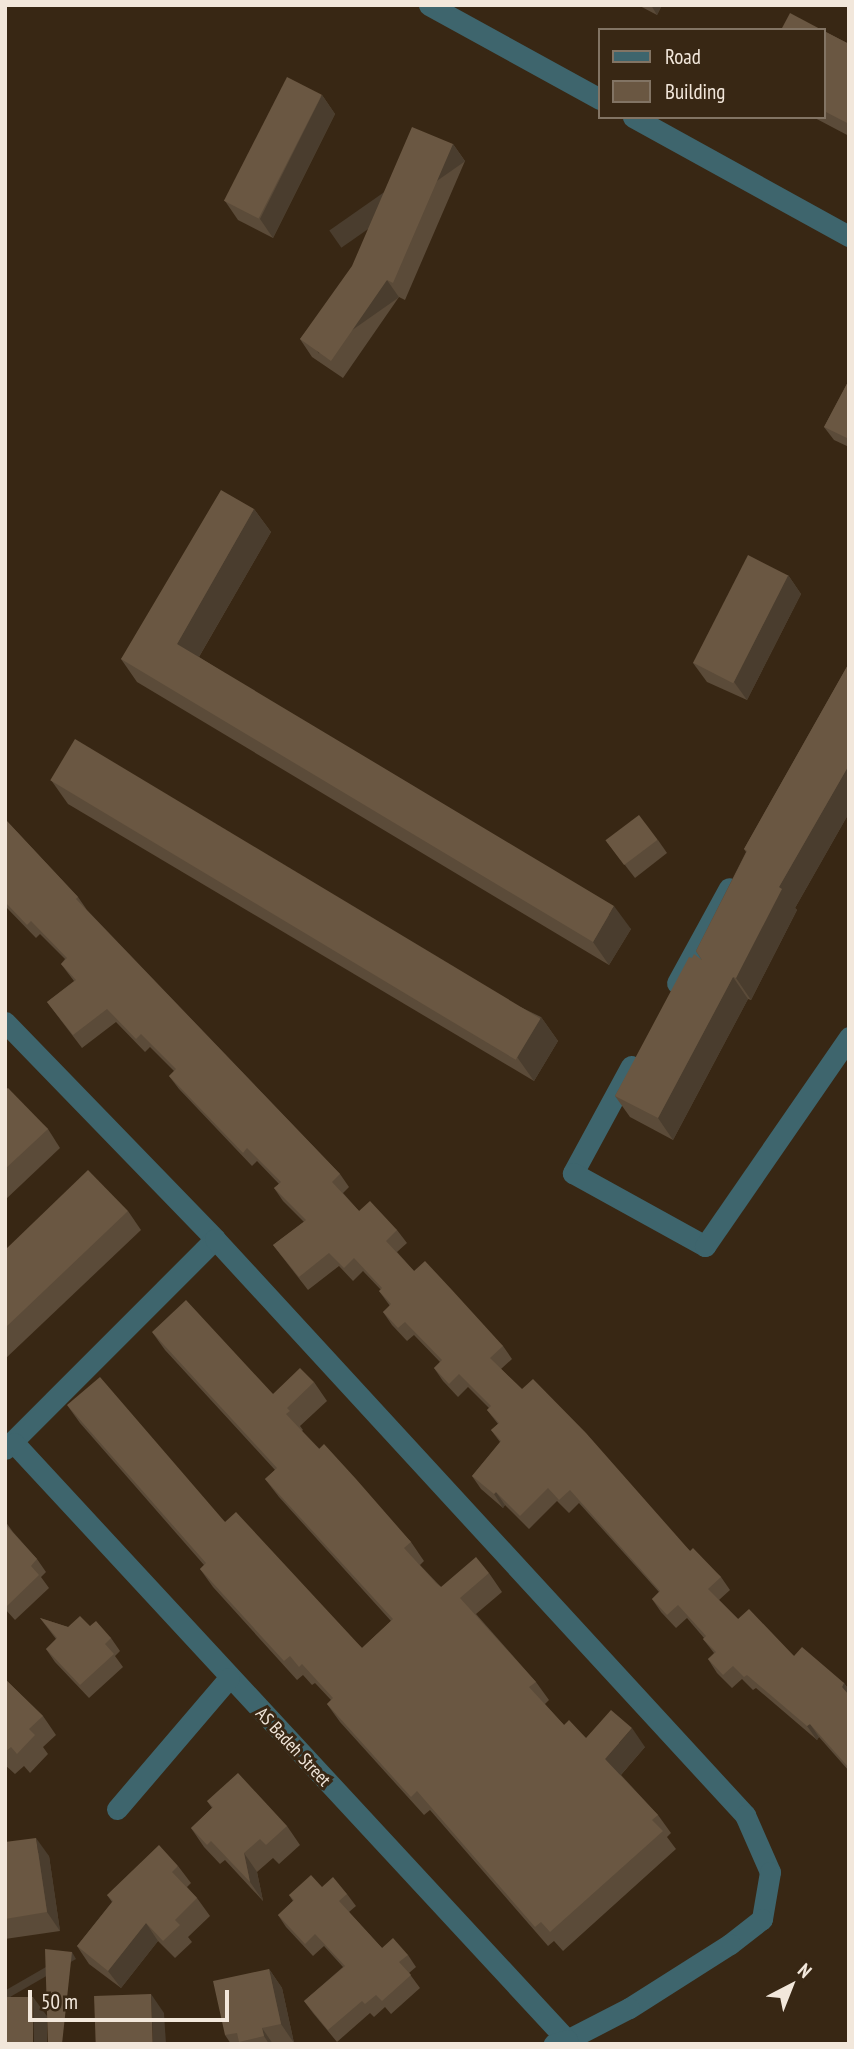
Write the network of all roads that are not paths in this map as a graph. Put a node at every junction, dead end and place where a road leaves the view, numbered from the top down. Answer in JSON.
{"nodes":[{"id":1,"x":429,"y":5,"type":"edge"},
{"id":2,"x":598,"y":98,"type":"edge"},
{"id":3,"x":637,"y":119,"type":"edge"},
{"id":4,"x":849,"y":236,"type":"edge"},
{"id":5,"x":737,"y":872,"type":"edge"},
{"id":6,"x":665,"y":1005,"type":"edge"},
{"id":7,"x":8,"y":1030,"type":"edge"},
{"id":8,"x":849,"y":1037,"type":"edge"},
{"id":9,"x":639,"y":1053,"type":"edge"},
{"id":10,"x":215,"y":1239,"type":"junction"},
{"id":11,"x":10,"y":1446,"type":"edge"},
{"id":12,"x":229,"y":1678,"type":"junction"},
{"id":13,"x":117,"y":1810,"type":"dead end"},
{"id":14,"x":560,"y":2042,"type":"edge"}],
"edges":[{"from":1,"to":2,"type":"street"},
{"from":3,"to":4,"type":"street"},
{"from":5,"to":6,"type":"street"},
{"from":7,"to":10,"type":"street"},
{"from":8,"to":9,"type":"street"},
{"from":10,"to":11,"type":"street"},
{"from":10,"to":14,"type":"street"},
{"from":11,"to":12,"type":"street","name":"AS Badeh Street"},
{"from":12,"to":13,"type":"street"},
{"from":12,"to":14,"type":"street","name":"AS Badeh Street"}]}
